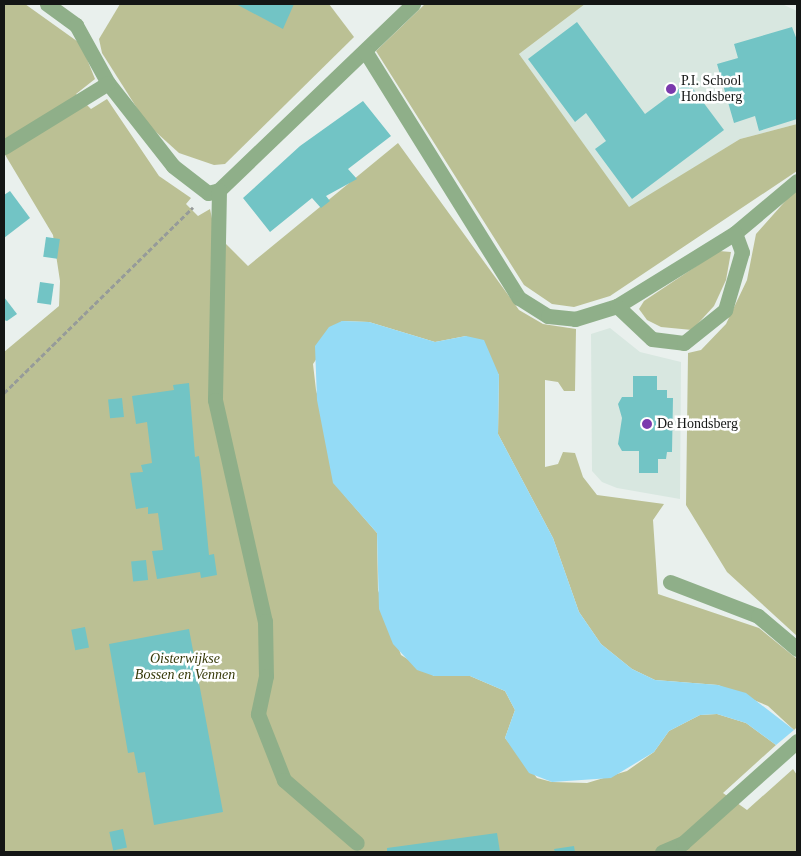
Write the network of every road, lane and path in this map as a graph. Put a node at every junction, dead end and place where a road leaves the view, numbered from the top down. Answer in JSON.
{"nodes":[{"id":1,"x":47,"y":4,"type":"edge"},
{"id":2,"x":413,"y":4,"type":"edge"},
{"id":3,"x":365,"y":51,"type":"junction"},
{"id":4,"x":108,"y":83,"type":"junction"},
{"id":5,"x":4,"y":147,"type":"edge"},
{"id":6,"x":797,"y":181,"type":"edge"},
{"id":7,"x":213,"y":192,"type":"junction"},
{"id":8,"x":735,"y":233,"type":"junction"},
{"id":9,"x":617,"y":306,"type":"junction"},
{"id":10,"x":4,"y":392,"type":"edge"},
{"id":11,"x":670,"y":582,"type":"dead end"},
{"id":12,"x":797,"y":648,"type":"edge"},
{"id":13,"x":797,"y":742,"type":"edge"},
{"id":14,"x":357,"y":843,"type":"dead end"},
{"id":15,"x":662,"y":852,"type":"edge"}],
"edges":[{"from":1,"to":4,"type":"street"},
{"from":2,"to":3,"type":"street"},
{"from":3,"to":7,"type":"street"},
{"from":3,"to":9,"type":"street"},
{"from":4,"to":5,"type":"street"},
{"from":4,"to":7,"type":"street"},
{"from":6,"to":8,"type":"street"},
{"from":7,"to":10,"type":"path"},
{"from":7,"to":14,"type":"street"},
{"from":8,"to":9,"type":"street"},
{"from":8,"to":9,"type":"street"},
{"from":11,"to":12,"type":"street"},
{"from":13,"to":15,"type":"street"}]}
